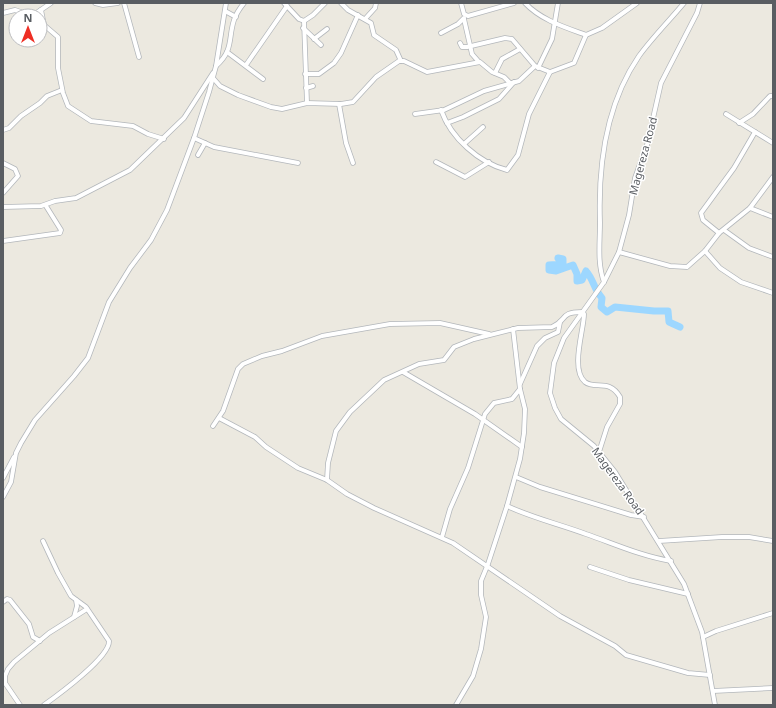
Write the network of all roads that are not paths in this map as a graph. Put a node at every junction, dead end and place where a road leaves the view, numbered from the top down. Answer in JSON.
{"nodes":[{"id":1,"x":95,"y":3,"type":"edge"},
{"id":2,"x":118,"y":3,"type":"edge"},
{"id":3,"x":124,"y":3,"type":"edge"},
{"id":4,"x":226,"y":3,"type":"edge"},
{"id":5,"x":244,"y":3,"type":"edge"},
{"id":6,"x":325,"y":3,"type":"edge"},
{"id":7,"x":341,"y":3,"type":"edge"},
{"id":8,"x":376,"y":3,"type":"edge"},
{"id":9,"x":461,"y":3,"type":"edge"},
{"id":10,"x":514,"y":3,"type":"edge"},
{"id":11,"x":525,"y":3,"type":"edge"},
{"id":12,"x":558,"y":3,"type":"edge"},
{"id":13,"x":637,"y":3,"type":"edge"},
{"id":14,"x":684,"y":3,"type":"edge"},
{"id":15,"x":700,"y":3,"type":"edge"},
{"id":16,"x":286,"y":5,"type":"edge"},
{"id":17,"x":225,"y":11,"type":"junction"},
{"id":18,"x":358,"y":15,"type":"junction"},
{"id":19,"x":236,"y":17,"type":"junction"},
{"id":20,"x":465,"y":17,"type":"junction"},
{"id":21,"x":365,"y":19,"type":"junction"},
{"id":22,"x":304,"y":21,"type":"junction"},
{"id":23,"x":554,"y":23,"type":"junction"},
{"id":24,"x":303,"y":28,"type":"junction"},
{"id":25,"x":48,"y":29,"type":"edge"},
{"id":26,"x":327,"y":29,"type":"dead end"},
{"id":27,"x":440,"y":32,"type":"dead end"},
{"id":28,"x":586,"y":35,"type":"junction"},
{"id":29,"x":314,"y":39,"type":"junction"},
{"id":30,"x":460,"y":43,"type":"dead end"},
{"id":31,"x":321,"y":45,"type":"dead end"},
{"id":32,"x":471,"y":46,"type":"junction"},
{"id":33,"x":520,"y":48,"type":"junction"},
{"id":34,"x":227,"y":52,"type":"junction"},
{"id":35,"x":139,"y":57,"type":"dead end"},
{"id":36,"x":401,"y":61,"type":"junction"},
{"id":37,"x":479,"y":62,"type":"junction"},
{"id":38,"x":246,"y":65,"type":"junction"},
{"id":39,"x":216,"y":66,"type":"junction"},
{"id":40,"x":537,"y":67,"type":"junction"},
{"id":41,"x":214,"y":71,"type":"junction"},
{"id":42,"x":550,"y":72,"type":"junction"},
{"id":43,"x":495,"y":73,"type":"junction"},
{"id":44,"x":305,"y":74,"type":"junction"},
{"id":45,"x":212,"y":78,"type":"junction"},
{"id":46,"x":264,"y":79,"type":"dead end"},
{"id":47,"x":512,"y":83,"type":"junction"},
{"id":48,"x":313,"y":86,"type":"dead end"},
{"id":49,"x":306,"y":88,"type":"junction"},
{"id":50,"x":62,"y":90,"type":"junction"},
{"id":51,"x":773,"y":96,"type":"edge"},
{"id":52,"x":307,"y":103,"type":"junction"},
{"id":53,"x":339,"y":104,"type":"junction"},
{"id":54,"x":441,"y":110,"type":"junction"},
{"id":55,"x":415,"y":114,"type":"dead end"},
{"id":56,"x":726,"y":114,"type":"dead end"},
{"id":57,"x":447,"y":123,"type":"junction"},
{"id":58,"x":739,"y":123,"type":"junction"},
{"id":59,"x":483,"y":127,"type":"dead end"},
{"id":60,"x":3,"y":130,"type":"edge"},
{"id":61,"x":755,"y":132,"type":"junction"},
{"id":62,"x":194,"y":138,"type":"junction"},
{"id":63,"x":164,"y":139,"type":"junction"},
{"id":64,"x":205,"y":143,"type":"junction"},
{"id":65,"x":773,"y":143,"type":"edge"},
{"id":66,"x":464,"y":144,"type":"junction"},
{"id":67,"x":198,"y":155,"type":"dead end"},
{"id":68,"x":436,"y":162,"type":"dead end"},
{"id":69,"x":489,"y":162,"type":"junction"},
{"id":70,"x":3,"y":163,"type":"edge"},
{"id":71,"x":298,"y":163,"type":"dead end"},
{"id":72,"x":354,"y":163,"type":"dead end"},
{"id":73,"x":773,"y":177,"type":"edge"},
{"id":74,"x":3,"y":193,"type":"edge"},
{"id":75,"x":46,"y":206,"type":"junction"},
{"id":76,"x":3,"y":207,"type":"edge"},
{"id":77,"x":750,"y":208,"type":"junction"},
{"id":78,"x":773,"y":217,"type":"edge"},
{"id":79,"x":724,"y":230,"type":"junction"},
{"id":80,"x":719,"y":233,"type":"junction"},
{"id":81,"x":3,"y":241,"type":"edge"},
{"id":82,"x":704,"y":251,"type":"junction"},
{"id":83,"x":619,"y":252,"type":"junction"},
{"id":84,"x":773,"y":257,"type":"edge"},
{"id":85,"x":604,"y":282,"type":"junction"},
{"id":86,"x":773,"y":293,"type":"edge"},
{"id":87,"x":582,"y":312,"type":"junction"},
{"id":88,"x":560,"y":322,"type":"junction"},
{"id":89,"x":513,"y":329,"type":"junction"},
{"id":90,"x":492,"y":334,"type":"junction"},
{"id":91,"x":403,"y":372,"type":"junction"},
{"id":92,"x":519,"y":387,"type":"junction"},
{"id":93,"x":219,"y":418,"type":"junction"},
{"id":94,"x":482,"y":419,"type":"junction"},
{"id":95,"x":213,"y":426,"type":"dead end"},
{"id":96,"x":522,"y":447,"type":"junction"},
{"id":97,"x":599,"y":452,"type":"junction"},
{"id":98,"x":16,"y":454,"type":"junction"},
{"id":99,"x":516,"y":477,"type":"junction"},
{"id":100,"x":3,"y":478,"type":"edge"},
{"id":101,"x":327,"y":480,"type":"junction"},
{"id":102,"x":3,"y":496,"type":"edge"},
{"id":103,"x":507,"y":506,"type":"junction"},
{"id":104,"x":644,"y":517,"type":"junction"},
{"id":105,"x":442,"y":537,"type":"junction"},
{"id":106,"x":43,"y":541,"type":"dead end"},
{"id":107,"x":659,"y":541,"type":"junction"},
{"id":108,"x":773,"y":541,"type":"edge"},
{"id":109,"x":671,"y":561,"type":"junction"},
{"id":110,"x":487,"y":566,"type":"junction"},
{"id":111,"x":590,"y":566,"type":"dead end"},
{"id":112,"x":688,"y":594,"type":"junction"},
{"id":113,"x":76,"y":600,"type":"junction"},
{"id":114,"x":3,"y":602,"type":"edge"},
{"id":115,"x":87,"y":609,"type":"junction"},
{"id":116,"x":773,"y":613,"type":"edge"},
{"id":117,"x":74,"y":618,"type":"junction"},
{"id":118,"x":704,"y":637,"type":"junction"},
{"id":119,"x":40,"y":641,"type":"junction"},
{"id":120,"x":710,"y":675,"type":"junction"},
{"id":121,"x":773,"y":688,"type":"edge"},
{"id":122,"x":713,"y":691,"type":"junction"},
{"id":123,"x":20,"y":705,"type":"edge"},
{"id":124,"x":44,"y":705,"type":"edge"},
{"id":125,"x":456,"y":705,"type":"edge"},
{"id":126,"x":715,"y":705,"type":"edge"}],
"edges":[{"from":1,"to":2,"type":"street"},
{"from":3,"to":35,"type":"street"},
{"from":4,"to":17,"type":"street"},
{"from":5,"to":19,"type":"street"},
{"from":6,"to":22,"type":"street"},
{"from":7,"to":18,"type":"street"},
{"from":8,"to":21,"type":"street"},
{"from":9,"to":20,"type":"street"},
{"from":10,"to":20,"type":"street"},
{"from":11,"to":23,"type":"street"},
{"from":12,"to":23,"type":"street"},
{"from":13,"to":28,"type":"street"},
{"from":14,"to":85,"type":"street"},
{"from":15,"to":83,"type":"street","name":"Magereza Road"},
{"from":16,"to":22,"type":"street"},
{"from":16,"to":38,"type":"street"},
{"from":17,"to":19,"type":"street"},
{"from":17,"to":39,"type":"street"},
{"from":18,"to":21,"type":"street"},
{"from":18,"to":44,"type":"street"},
{"from":19,"to":34,"type":"street"},
{"from":20,"to":27,"type":"street"},
{"from":20,"to":32,"type":"street"},
{"from":21,"to":36,"type":"street"},
{"from":22,"to":24,"type":"street"},
{"from":23,"to":28,"type":"street"},
{"from":23,"to":40,"type":"street"},
{"from":24,"to":29,"type":"street"},
{"from":24,"to":44,"type":"street"},
{"from":25,"to":50,"type":"street"},
{"from":26,"to":29,"type":"street"},
{"from":28,"to":42,"type":"street"},
{"from":29,"to":31,"type":"street"},
{"from":30,"to":32,"type":"street"},
{"from":32,"to":33,"type":"street"},
{"from":32,"to":37,"type":"street"},
{"from":33,"to":40,"type":"street"},
{"from":33,"to":43,"type":"street"},
{"from":34,"to":38,"type":"street"},
{"from":34,"to":39,"type":"street"},
{"from":36,"to":37,"type":"street"},
{"from":36,"to":53,"type":"street"},
{"from":37,"to":43,"type":"street"},
{"from":38,"to":46,"type":"street"},
{"from":39,"to":41,"type":"street"},
{"from":40,"to":42,"type":"street"},
{"from":40,"to":47,"type":"street"},
{"from":41,"to":45,"type":"street"},
{"from":41,"to":63,"type":"street"},
{"from":42,"to":69,"type":"street"},
{"from":43,"to":47,"type":"street"},
{"from":44,"to":49,"type":"street"},
{"from":45,"to":52,"type":"street"},
{"from":45,"to":62,"type":"street"},
{"from":47,"to":54,"type":"street"},
{"from":47,"to":57,"type":"street"},
{"from":48,"to":49,"type":"street"},
{"from":49,"to":52,"type":"street"},
{"from":50,"to":60,"type":"street"},
{"from":50,"to":63,"type":"street"},
{"from":51,"to":58,"type":"street"},
{"from":52,"to":53,"type":"street"},
{"from":53,"to":72,"type":"street"},
{"from":54,"to":55,"type":"street"},
{"from":54,"to":57,"type":"street"},
{"from":56,"to":58,"type":"street"},
{"from":57,"to":66,"type":"street"},
{"from":58,"to":61,"type":"street"},
{"from":59,"to":66,"type":"street"},
{"from":61,"to":65,"type":"street"},
{"from":61,"to":80,"type":"street"},
{"from":62,"to":64,"type":"street"},
{"from":62,"to":98,"type":"street"},
{"from":63,"to":75,"type":"street"},
{"from":64,"to":67,"type":"street"},
{"from":64,"to":71,"type":"street"},
{"from":66,"to":69,"type":"street"},
{"from":68,"to":69,"type":"street"},
{"from":70,"to":74,"type":"street"},
{"from":73,"to":77,"type":"street"},
{"from":75,"to":76,"type":"street"},
{"from":75,"to":81,"type":"street"},
{"from":77,"to":78,"type":"street"},
{"from":77,"to":79,"type":"street"},
{"from":79,"to":80,"type":"street"},
{"from":79,"to":84,"type":"street"},
{"from":80,"to":82,"type":"street"},
{"from":82,"to":83,"type":"street"},
{"from":82,"to":86,"type":"street"},
{"from":83,"to":85,"type":"street","name":"Magereza Road"},
{"from":85,"to":87,"type":"street","name":"Magereza Road"},
{"from":87,"to":88,"type":"street"},
{"from":87,"to":97,"type":"street","name":"Magereza Road"},
{"from":87,"to":97,"type":"street"},
{"from":88,"to":89,"type":"street"},
{"from":88,"to":92,"type":"street"},
{"from":89,"to":90,"type":"street"},
{"from":89,"to":92,"type":"street"},
{"from":90,"to":91,"type":"street"},
{"from":90,"to":93,"type":"street"},
{"from":91,"to":94,"type":"street"},
{"from":91,"to":101,"type":"street"},
{"from":92,"to":94,"type":"street"},
{"from":92,"to":96,"type":"street"},
{"from":93,"to":95,"type":"street"},
{"from":93,"to":101,"type":"street"},
{"from":94,"to":96,"type":"street"},
{"from":94,"to":105,"type":"street"},
{"from":96,"to":99,"type":"street"},
{"from":97,"to":104,"type":"street","name":"Magereza Road"},
{"from":98,"to":100,"type":"street"},
{"from":98,"to":102,"type":"street"},
{"from":99,"to":103,"type":"street"},
{"from":99,"to":104,"type":"street"},
{"from":101,"to":105,"type":"street"},
{"from":103,"to":109,"type":"street"},
{"from":103,"to":110,"type":"street"},
{"from":104,"to":107,"type":"street","name":"Magereza Road"},
{"from":105,"to":110,"type":"street"},
{"from":106,"to":113,"type":"street"},
{"from":107,"to":108,"type":"street"},
{"from":107,"to":109,"type":"street","name":"Magereza Road"},
{"from":109,"to":112,"type":"street","name":"Magereza Road"},
{"from":110,"to":120,"type":"street"},
{"from":110,"to":125,"type":"street"},
{"from":111,"to":112,"type":"street"},
{"from":112,"to":118,"type":"street","name":"Magereza Road"},
{"from":113,"to":115,"type":"street"},
{"from":113,"to":117,"type":"street"},
{"from":114,"to":119,"type":"street"},
{"from":115,"to":117,"type":"street"},
{"from":115,"to":124,"type":"street"},
{"from":116,"to":118,"type":"street"},
{"from":117,"to":119,"type":"street"},
{"from":118,"to":120,"type":"street","name":"Magereza Road"},
{"from":119,"to":123,"type":"street"},
{"from":120,"to":122,"type":"street","name":"Magereza Road"},
{"from":121,"to":122,"type":"street"},
{"from":122,"to":126,"type":"street","name":"Magereza Road"}]}
